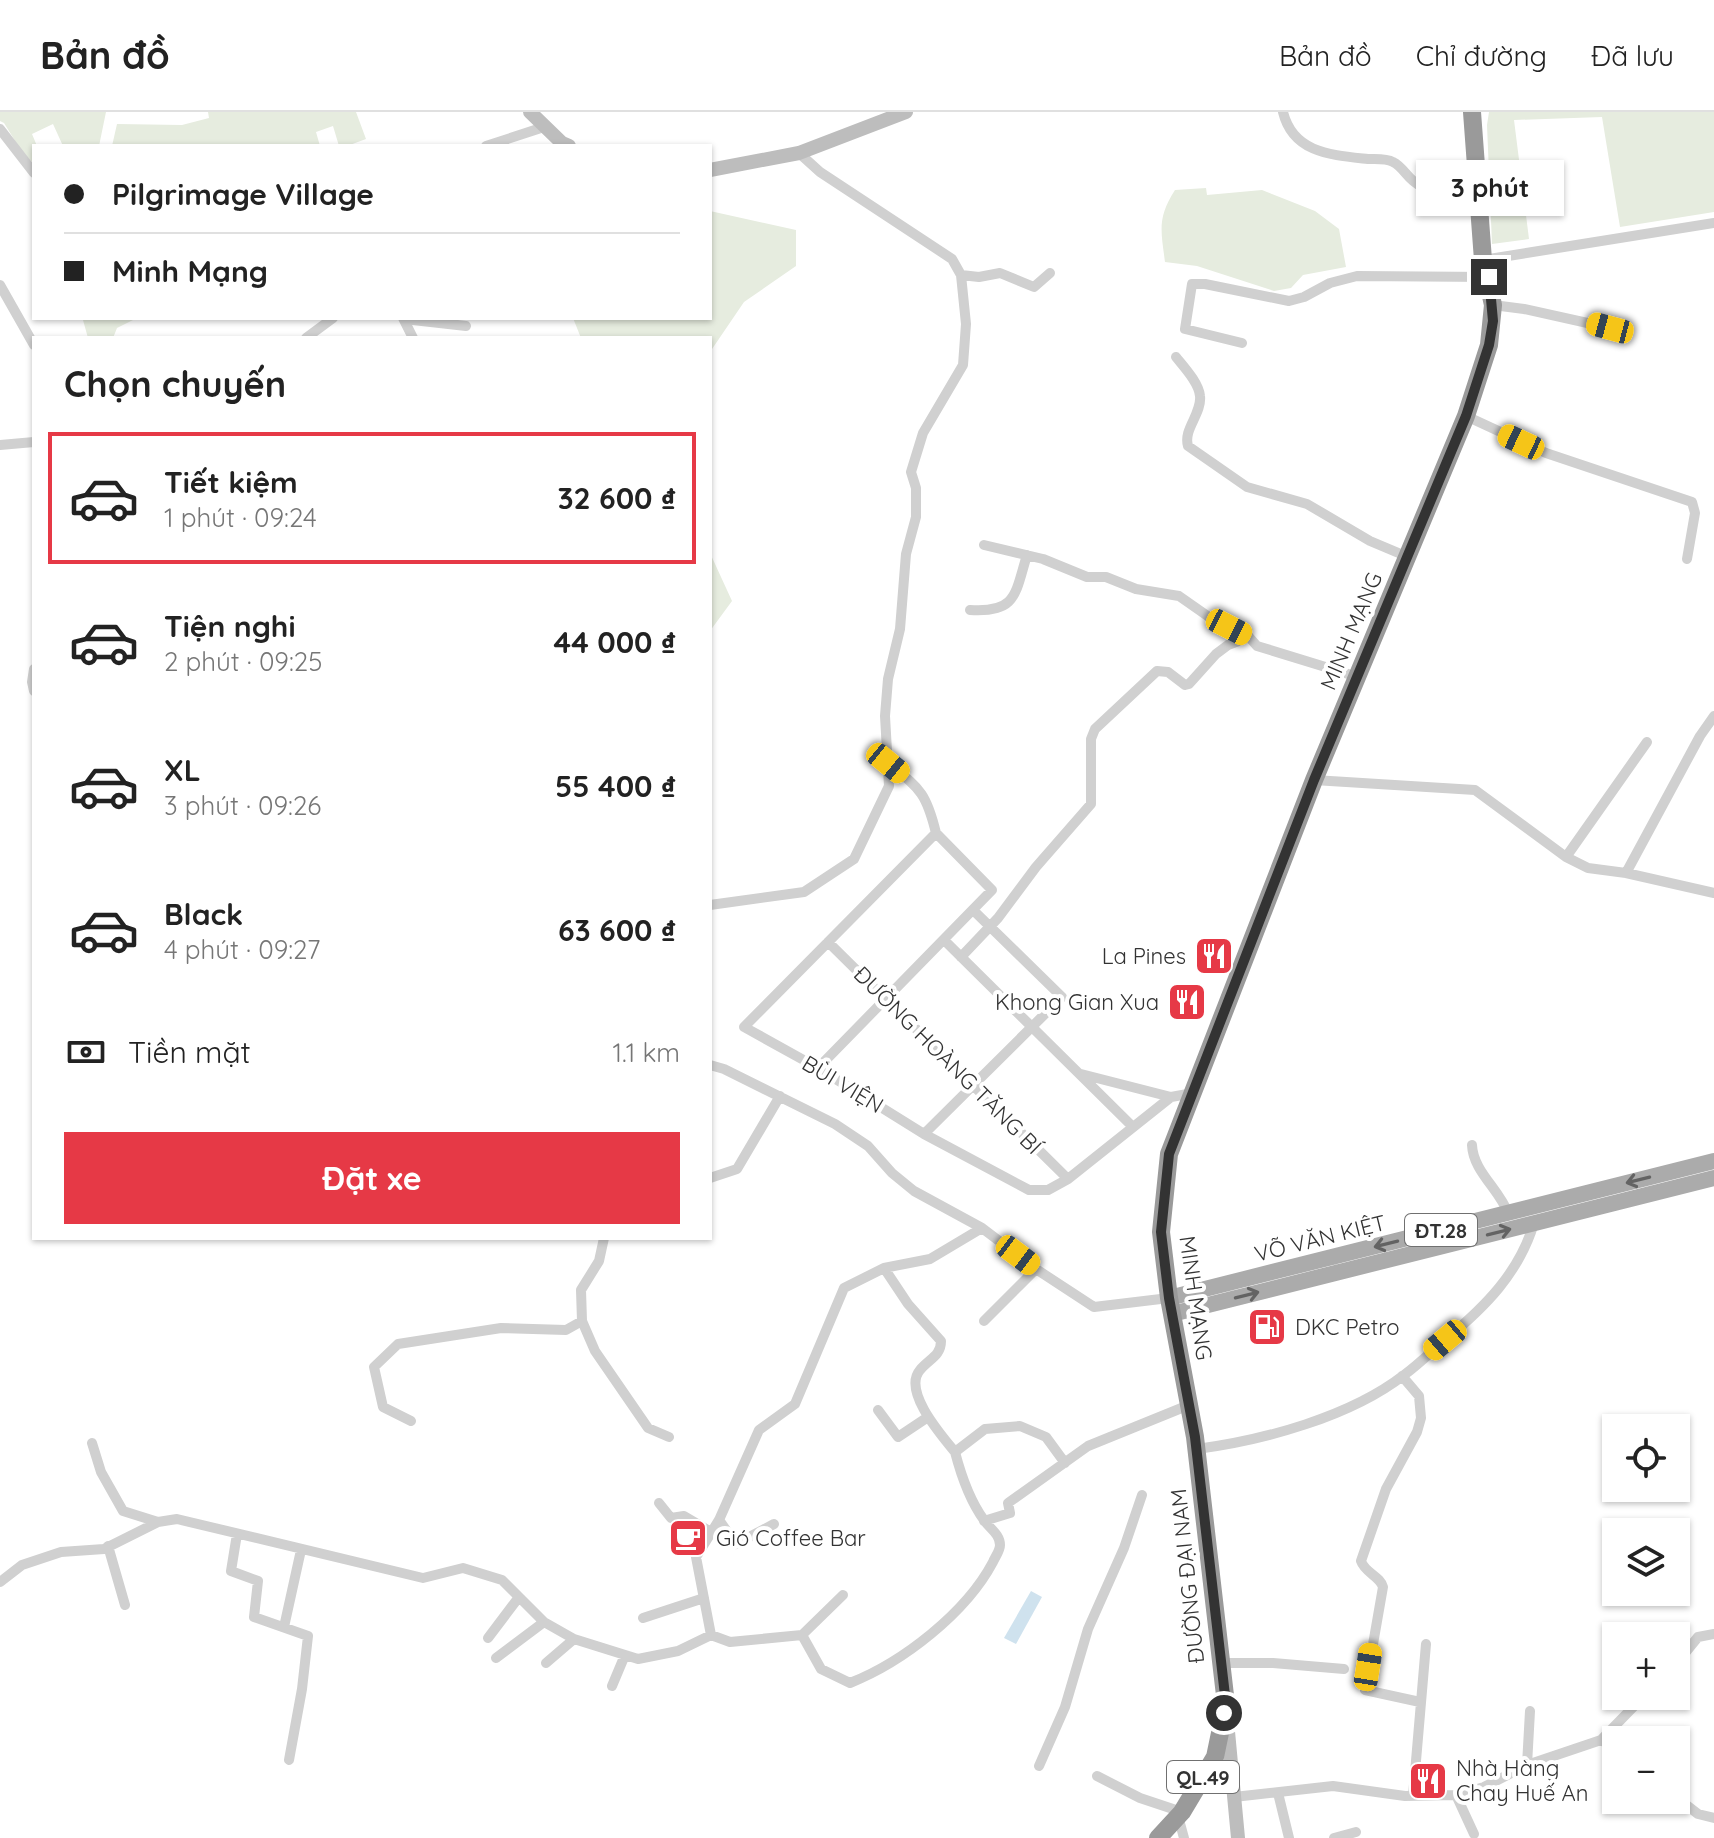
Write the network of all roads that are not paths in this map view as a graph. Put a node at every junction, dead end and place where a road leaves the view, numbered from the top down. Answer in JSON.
{"nodes":[{"id":1,"x":530,"y":112,"type":"edge"},
{"id":2,"x":906,"y":112,"type":"edge"},
{"id":3,"x":1283,"y":112,"type":"edge"},
{"id":4,"x":1472,"y":112,"type":"edge"},
{"id":5,"x":544,"y":127,"type":"junction"},
{"id":6,"x":0,"y":129,"type":"edge"},
{"id":7,"x":492,"y":144,"type":"edge"},
{"id":8,"x":566,"y":144,"type":"edge"},
{"id":9,"x":799,"y":153,"type":"junction"},
{"id":10,"x":32,"y":170,"type":"edge"},
{"id":11,"x":712,"y":170,"type":"edge"},
{"id":12,"x":1478,"y":185,"type":"junction"},
{"id":13,"x":1714,"y":223,"type":"edge"},
{"id":14,"x":1486,"y":268,"type":"junction"},
{"id":15,"x":1050,"y":273,"type":"dead end"},
{"id":16,"x":961,"y":275,"type":"junction"},
{"id":17,"x":0,"y":285,"type":"edge"},
{"id":18,"x":1493,"y":305,"type":"junction"},
{"id":19,"x":330,"y":320,"type":"edge"},
{"id":20,"x":419,"y":320,"type":"edge"},
{"id":21,"x":466,"y":326,"type":"dead end"},
{"id":22,"x":1610,"y":328,"type":"dead end"},
{"id":23,"x":309,"y":336,"type":"edge"},
{"id":24,"x":32,"y":341,"type":"edge"},
{"id":25,"x":1242,"y":343,"type":"dead end"},
{"id":26,"x":1176,"y":357,"type":"dead end"},
{"id":27,"x":1466,"y":416,"type":"junction"},
{"id":28,"x":32,"y":442,"type":"edge"},
{"id":29,"x":0,"y":445,"type":"edge"},
{"id":30,"x":984,"y":545,"type":"dead end"},
{"id":31,"x":1027,"y":555,"type":"junction"},
{"id":32,"x":1408,"y":557,"type":"junction"},
{"id":33,"x":1687,"y":559,"type":"dead end"},
{"id":34,"x":970,"y":610,"type":"dead end"},
{"id":35,"x":1249,"y":637,"type":"junction"},
{"id":36,"x":1358,"y":677,"type":"junction"},
{"id":37,"x":1714,"y":716,"type":"edge"},
{"id":38,"x":1647,"y":742,"type":"dead end"},
{"id":39,"x":888,"y":763,"type":"junction"},
{"id":40,"x":1314,"y":780,"type":"junction"},
{"id":41,"x":936,"y":833,"type":"junction"},
{"id":42,"x":1566,"y":857,"type":"junction"},
{"id":43,"x":1626,"y":873,"type":"junction"},
{"id":44,"x":1714,"y":893,"type":"edge"},
{"id":45,"x":712,"y":905,"type":"edge"},
{"id":46,"x":973,"y":910,"type":"junction"},
{"id":47,"x":990,"y":926,"type":"junction"},
{"id":48,"x":944,"y":940,"type":"junction"},
{"id":49,"x":828,"y":942,"type":"junction"},
{"id":50,"x":961,"y":957,"type":"junction"},
{"id":51,"x":886,"y":999,"type":"junction"},
{"id":52,"x":1032,"y":1027,"type":"junction"},
{"id":53,"x":712,"y":1066,"type":"edge"},
{"id":54,"x":818,"y":1068,"type":"junction"},
{"id":55,"x":1079,"y":1073,"type":"junction"},
{"id":56,"x":973,"y":1085,"type":"junction"},
{"id":57,"x":1193,"y":1093,"type":"junction"},
{"id":58,"x":780,"y":1096,"type":"junction"},
{"id":59,"x":1171,"y":1097,"type":"junction"},
{"id":60,"x":1132,"y":1126,"type":"junction"},
{"id":61,"x":924,"y":1134,"type":"junction"},
{"id":62,"x":1472,"y":1145,"type":"dead end"},
{"id":63,"x":1714,"y":1161,"type":"edge"},
{"id":64,"x":712,"y":1177,"type":"edge"},
{"id":65,"x":1714,"y":1178,"type":"edge"},
{"id":66,"x":1068,"y":1179,"type":"junction"},
{"id":67,"x":1508,"y":1213,"type":"junction"},
{"id":68,"x":1534,"y":1223,"type":"junction"},
{"id":69,"x":982,"y":1228,"type":"junction"},
{"id":70,"x":1436,"y":1239,"type":"junction"},
{"id":71,"x":604,"y":1240,"type":"edge"},
{"id":72,"x":884,"y":1268,"type":"junction"},
{"id":73,"x":1036,"y":1269,"type":"junction"},
{"id":74,"x":1170,"y":1306,"type":"junction"},
{"id":75,"x":582,"y":1321,"type":"junction"},
{"id":76,"x":984,"y":1321,"type":"dead end"},
{"id":77,"x":1402,"y":1376,"type":"junction"},
{"id":78,"x":1189,"y":1405,"type":"junction"},
{"id":79,"x":878,"y":1410,"type":"dead end"},
{"id":80,"x":928,"y":1417,"type":"junction"},
{"id":81,"x":411,"y":1421,"type":"dead end"},
{"id":82,"x":669,"y":1437,"type":"dead end"},
{"id":83,"x":92,"y":1443,"type":"dead end"},
{"id":84,"x":1197,"y":1449,"type":"junction"},
{"id":85,"x":955,"y":1452,"type":"junction"},
{"id":86,"x":1065,"y":1463,"type":"junction"},
{"id":87,"x":1142,"y":1495,"type":"dead end"},
{"id":88,"x":659,"y":1503,"type":"dead end"},
{"id":89,"x":719,"y":1520,"type":"junction"},
{"id":90,"x":984,"y":1521,"type":"junction"},
{"id":91,"x":158,"y":1522,"type":"junction"},
{"id":92,"x":774,"y":1524,"type":"dead end"},
{"id":93,"x":711,"y":1532,"type":"junction"},
{"id":94,"x":237,"y":1534,"type":"junction"},
{"id":95,"x":108,"y":1546,"type":"junction"},
{"id":96,"x":301,"y":1550,"type":"junction"},
{"id":97,"x":0,"y":1582,"type":"edge"},
{"id":98,"x":843,"y":1595,"type":"dead end"},
{"id":99,"x":519,"y":1597,"type":"junction"},
{"id":100,"x":704,"y":1598,"type":"junction"},
{"id":101,"x":125,"y":1605,"type":"dead end"},
{"id":102,"x":643,"y":1618,"type":"dead end"},
{"id":103,"x":544,"y":1622,"type":"junction"},
{"id":104,"x":284,"y":1627,"type":"junction"},
{"id":105,"x":1714,"y":1634,"type":"edge"},
{"id":106,"x":711,"y":1635,"type":"junction"},
{"id":107,"x":802,"y":1635,"type":"junction"},
{"id":108,"x":488,"y":1638,"type":"dead end"},
{"id":109,"x":574,"y":1639,"type":"junction"},
{"id":110,"x":1426,"y":1644,"type":"dead end"},
{"id":111,"x":1690,"y":1647,"type":"edge"},
{"id":112,"x":625,"y":1655,"type":"junction"},
{"id":113,"x":496,"y":1658,"type":"dead end"},
{"id":114,"x":546,"y":1663,"type":"dead end"},
{"id":115,"x":1221,"y":1663,"type":"junction"},
{"id":116,"x":1344,"y":1669,"type":"dead end"},
{"id":117,"x":612,"y":1686,"type":"dead end"},
{"id":118,"x":1420,"y":1702,"type":"junction"},
{"id":119,"x":1226,"y":1704,"type":"junction"},
{"id":120,"x":1630,"y":1710,"type":"edge"},
{"id":121,"x":1530,"y":1711,"type":"dead end"},
{"id":122,"x":1601,"y":1740,"type":"joint"},
{"id":123,"x":289,"y":1760,"type":"dead end"},
{"id":124,"x":1527,"y":1765,"type":"junction"},
{"id":125,"x":1039,"y":1766,"type":"dead end"},
{"id":126,"x":1097,"y":1776,"type":"dead end"},
{"id":127,"x":1278,"y":1793,"type":"junction"},
{"id":128,"x":1456,"y":1795,"type":"junction"},
{"id":129,"x":1413,"y":1796,"type":"junction"},
{"id":130,"x":1234,"y":1797,"type":"junction"},
{"id":131,"x":1690,"y":1808,"type":"edge"},
{"id":132,"x":1180,"y":1814,"type":"junction"},
{"id":133,"x":1714,"y":1818,"type":"edge"},
{"id":134,"x":1356,"y":1832,"type":"dead end"},
{"id":135,"x":1474,"y":1834,"type":"dead end"},
{"id":136,"x":1158,"y":1838,"type":"edge"},
{"id":137,"x":1184,"y":1838,"type":"edge"},
{"id":138,"x":1238,"y":1838,"type":"edge"},
{"id":139,"x":1289,"y":1838,"type":"edge"},
{"id":140,"x":1334,"y":1838,"type":"edge"}],
"edges":[{"from":1,"to":5,"type":"street"},
{"from":2,"to":9,"type":"street"},
{"from":3,"to":12,"type":"street"},
{"from":4,"to":12,"type":"highway","name":"MINH MẠNG","number":"QL.49"},
{"from":5,"to":7,"type":"street"},
{"from":5,"to":8,"type":"street"},
{"from":6,"to":10,"type":"street"},
{"from":9,"to":11,"type":"street"},
{"from":9,"to":16,"type":"street"},
{"from":12,"to":14,"type":"highway","name":"MINH MẠNG","number":"QL.49"},
{"from":13,"to":14,"type":"street"},
{"from":14,"to":18,"type":"highway","name":"MINH MẠNG","number":"QL.49"},
{"from":14,"to":25,"type":"street"},
{"from":15,"to":16,"type":"street"},
{"from":16,"to":39,"type":"street"},
{"from":17,"to":24,"type":"street"},
{"from":18,"to":22,"type":"street"},
{"from":18,"to":27,"type":"highway","name":"MINH MẠNG","number":"QL.49"},
{"from":19,"to":23,"type":"street"},
{"from":20,"to":21,"type":"street"},
{"from":26,"to":32,"type":"street"},
{"from":27,"to":32,"type":"highway","name":"MINH MẠNG","number":"QL.49"},
{"from":27,"to":33,"type":"street"},
{"from":28,"to":29,"type":"street"},
{"from":30,"to":31,"type":"street"},
{"from":31,"to":34,"type":"street"},
{"from":31,"to":35,"type":"street"},
{"from":32,"to":36,"type":"highway","name":"MINH MẠNG","number":"QL.49"},
{"from":35,"to":36,"type":"street"},
{"from":35,"to":47,"type":"street"},
{"from":36,"to":40,"type":"highway","name":"MINH MẠNG","number":"QL.49"},
{"from":37,"to":43,"type":"street"},
{"from":38,"to":42,"type":"street"},
{"from":39,"to":41,"type":"street"},
{"from":39,"to":45,"type":"street"},
{"from":40,"to":42,"type":"street"},
{"from":40,"to":57,"type":"highway","name":"MINH MẠNG","number":"QL.49"},
{"from":41,"to":46,"type":"street"},
{"from":41,"to":49,"type":"street","name":"BÙI VIỆN"},
{"from":42,"to":43,"type":"street"},
{"from":43,"to":44,"type":"street"},
{"from":46,"to":47,"type":"street"},
{"from":46,"to":48,"type":"street"},
{"from":47,"to":50,"type":"street"},
{"from":47,"to":52,"type":"street"},
{"from":48,"to":50,"type":"street"},
{"from":48,"to":51,"type":"street"},
{"from":49,"to":51,"type":"street","name":"ĐƯỜNG HOÀNG TĂNG BÍ"},
{"from":49,"to":54,"type":"street","name":"BÙI VIỆN"},
{"from":50,"to":52,"type":"street"},
{"from":51,"to":54,"type":"street"},
{"from":51,"to":56,"type":"street","name":"ĐƯỜNG HOÀNG TĂNG BÍ"},
{"from":52,"to":55,"type":"street"},
{"from":52,"to":56,"type":"street"},
{"from":53,"to":58,"type":"street"},
{"from":54,"to":61,"type":"street","name":"BÙI VIỆN"},
{"from":55,"to":59,"type":"street"},
{"from":55,"to":60,"type":"street"},
{"from":56,"to":61,"type":"street"},
{"from":56,"to":66,"type":"street","name":"ĐƯỜNG HOÀNG TĂNG BÍ"},
{"from":57,"to":59,"type":"street"},
{"from":57,"to":74,"type":"highway","name":"MINH MẠNG","number":"QL.49"},
{"from":58,"to":64,"type":"street"},
{"from":58,"to":69,"type":"street"},
{"from":59,"to":60,"type":"street","name":"BÙI VIỆN"},
{"from":60,"to":66,"type":"street","name":"BÙI VIỆN"},
{"from":61,"to":66,"type":"street","name":"BÙI VIỆN"},
{"from":62,"to":67,"type":"street"},
{"from":63,"to":67,"type":"main road","name":"VÕ VĂN KIỆT","number":"ĐT.28","one_way":true},
{"from":65,"to":68,"type":"main road","name":"VÕ VĂN KIỆT","number":"ĐT.28"},
{"from":67,"to":70,"type":"main road","name":"VÕ VĂN KIỆT","number":"ĐT.28"},
{"from":70,"to":68,"type":"main road","name":"VÕ VĂN KIỆT","number":"ĐT.28","one_way":true},
{"from":68,"to":77,"type":"street"},
{"from":69,"to":72,"type":"street"},
{"from":69,"to":73,"type":"street"},
{"from":70,"to":74,"type":"main road","name":"VÕ VĂN KIỆT","number":"ĐT.28"},
{"from":71,"to":75,"type":"street"},
{"from":72,"to":80,"type":"street"},
{"from":72,"to":89,"type":"street"},
{"from":73,"to":74,"type":"street"},
{"from":73,"to":76,"type":"street"},
{"from":74,"to":78,"type":"highway","name":"MINH MẠNG","number":"QL.49"},
{"from":75,"to":81,"type":"street"},
{"from":75,"to":82,"type":"street"},
{"from":77,"to":84,"type":"street"},
{"from":77,"to":118,"type":"street"},
{"from":78,"to":84,"type":"highway","name":"ĐƯỜNG ĐẠI NAM","number":"QL.49"},
{"from":78,"to":86,"type":"street"},
{"from":79,"to":80,"type":"street"},
{"from":80,"to":85,"type":"street"},
{"from":83,"to":91,"type":"street"},
{"from":84,"to":115,"type":"highway","name":"ĐƯỜNG ĐẠI NAM","number":"QL.49"},
{"from":85,"to":86,"type":"street"},
{"from":85,"to":90,"type":"street"},
{"from":86,"to":90,"type":"street"},
{"from":87,"to":125,"type":"street"},
{"from":88,"to":93,"type":"street"},
{"from":89,"to":92,"type":"street"},
{"from":89,"to":93,"type":"street"},
{"from":90,"to":107,"type":"street"},
{"from":91,"to":94,"type":"street"},
{"from":91,"to":95,"type":"street"},
{"from":93,"to":100,"type":"street"},
{"from":94,"to":96,"type":"street"},
{"from":94,"to":104,"type":"street"},
{"from":95,"to":97,"type":"street"},
{"from":95,"to":101,"type":"street"},
{"from":96,"to":99,"type":"street"},
{"from":96,"to":104,"type":"street"},
{"from":98,"to":107,"type":"street"},
{"from":99,"to":103,"type":"street"},
{"from":99,"to":108,"type":"street"},
{"from":100,"to":102,"type":"street"},
{"from":100,"to":106,"type":"street"},
{"from":103,"to":109,"type":"street"},
{"from":103,"to":113,"type":"street"},
{"from":104,"to":123,"type":"street"},
{"from":105,"to":111,"type":"street"},
{"from":106,"to":107,"type":"street"},
{"from":106,"to":112,"type":"street"},
{"from":109,"to":112,"type":"street"},
{"from":109,"to":114,"type":"street"},
{"from":110,"to":118,"type":"street"},
{"from":112,"to":117,"type":"street"},
{"from":115,"to":116,"type":"street"},
{"from":115,"to":119,"type":"highway","name":"ĐƯỜNG ĐẠI NAM","number":"QL.49"},
{"from":118,"to":129,"type":"street"},
{"from":119,"to":130,"type":"street","name":"ĐƯỜNG ĐẠI NAM"},
{"from":119,"to":132,"type":"highway","number":"QL.49"},
{"from":120,"to":122,"type":"street"},
{"from":121,"to":124,"type":"street"},
{"from":122,"to":124,"type":"street"},
{"from":124,"to":128,"type":"street"},
{"from":126,"to":132,"type":"street"},
{"from":127,"to":129,"type":"street"},
{"from":127,"to":130,"type":"street"},
{"from":127,"to":139,"type":"street"},
{"from":128,"to":129,"type":"street"},
{"from":128,"to":135,"type":"street"},
{"from":130,"to":138,"type":"street","name":"ĐƯỜNG ĐẠI NAM"},
{"from":131,"to":133,"type":"street"},
{"from":132,"to":136,"type":"highway","number":"QL.49"},
{"from":132,"to":137,"type":"street"},
{"from":134,"to":140,"type":"street"}]}
